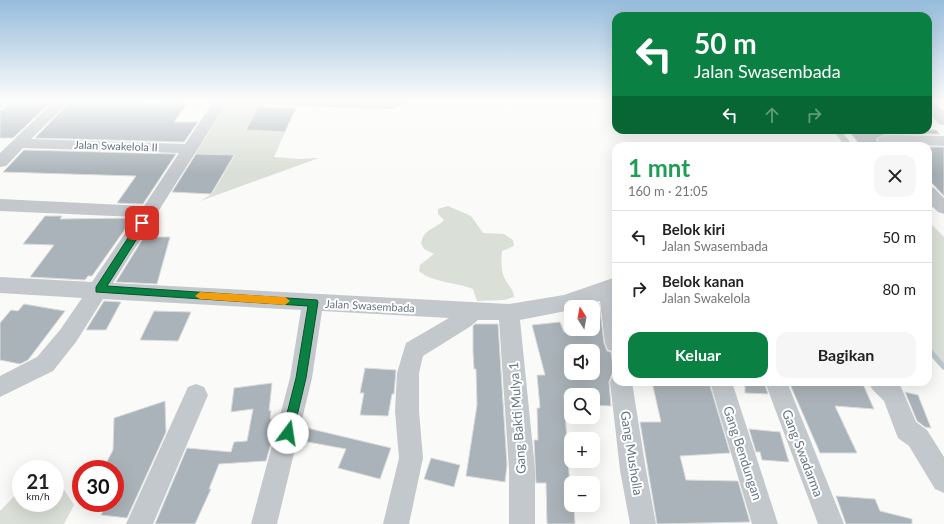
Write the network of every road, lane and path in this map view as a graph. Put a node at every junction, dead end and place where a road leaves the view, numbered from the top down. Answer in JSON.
{"nodes":[{"id":1,"x":37,"y":125,"type":"edge"},
{"id":2,"x":205,"y":125,"type":"edge"},
{"id":3,"x":884,"y":139,"type":"edge"},
{"id":4,"x":944,"y":141,"type":"edge"},
{"id":5,"x":18,"y":143,"type":"junction"},
{"id":6,"x":190,"y":149,"type":"junction"},
{"id":7,"x":0,"y":162,"type":"edge"},
{"id":8,"x":932,"y":196,"type":"edge"},
{"id":9,"x":0,"y":205,"type":"edge"},
{"id":10,"x":944,"y":210,"type":"edge"},
{"id":11,"x":150,"y":212,"type":"junction"},
{"id":12,"x":932,"y":212,"type":"edge"},
{"id":13,"x":612,"y":287,"type":"edge"},
{"id":14,"x":3,"y":289,"type":"edge"},
{"id":15,"x":99,"y":289,"type":"junction"},
{"id":16,"x":313,"y":302,"type":"junction"},
{"id":17,"x":474,"y":311,"type":"junction"},
{"id":18,"x":509,"y":312,"type":"junction"},
{"id":19,"x":622,"y":386,"type":"edge"},
{"id":20,"x":722,"y":386,"type":"edge"},
{"id":21,"x":778,"y":386,"type":"edge"},
{"id":22,"x":884,"y":386,"type":"edge"},
{"id":23,"x":0,"y":387,"type":"edge"},
{"id":24,"x":196,"y":395,"type":"dead end"},
{"id":25,"x":944,"y":480,"type":"edge"},
{"id":26,"x":139,"y":524,"type":"edge"},
{"id":27,"x":264,"y":524,"type":"edge"},
{"id":28,"x":396,"y":524,"type":"edge"},
{"id":29,"x":522,"y":524,"type":"edge"},
{"id":30,"x":643,"y":524,"type":"edge"},
{"id":31,"x":765,"y":524,"type":"edge"},
{"id":32,"x":831,"y":524,"type":"edge"}],
"edges":[{"from":1,"to":5,"type":"street"},
{"from":2,"to":6,"type":"street"},
{"from":3,"to":4,"type":"street"},
{"from":5,"to":6,"type":"street","name":"Jalan Swakelola II"},
{"from":5,"to":7,"type":"street"},
{"from":6,"to":11,"type":"street"},
{"from":8,"to":10,"type":"street"},
{"from":9,"to":11,"type":"street"},
{"from":10,"to":12,"type":"street"},
{"from":11,"to":15,"type":"street"},
{"from":13,"to":18,"type":"street","name":"Jalan Swasembada"},
{"from":14,"to":15,"type":"street","name":"Jalan Swasembada"},
{"from":15,"to":16,"type":"street","name":"Jalan Swasembada"},
{"from":15,"to":23,"type":"street"},
{"from":16,"to":17,"type":"street","name":"Jalan Swasembada"},
{"from":16,"to":27,"type":"street"},
{"from":17,"to":18,"type":"street","name":"Jalan Swasembada"},
{"from":17,"to":28,"type":"street"},
{"from":18,"to":29,"type":"street","name":"Gang Bakti Mulya 1"},
{"from":19,"to":30,"type":"street","name":"Gang Musholla"},
{"from":20,"to":31,"type":"street","name":"Gang Bendungan"},
{"from":21,"to":32,"type":"street","name":"Gang Swadarma"},
{"from":22,"to":25,"type":"street"},
{"from":24,"to":26,"type":"street"}]}
